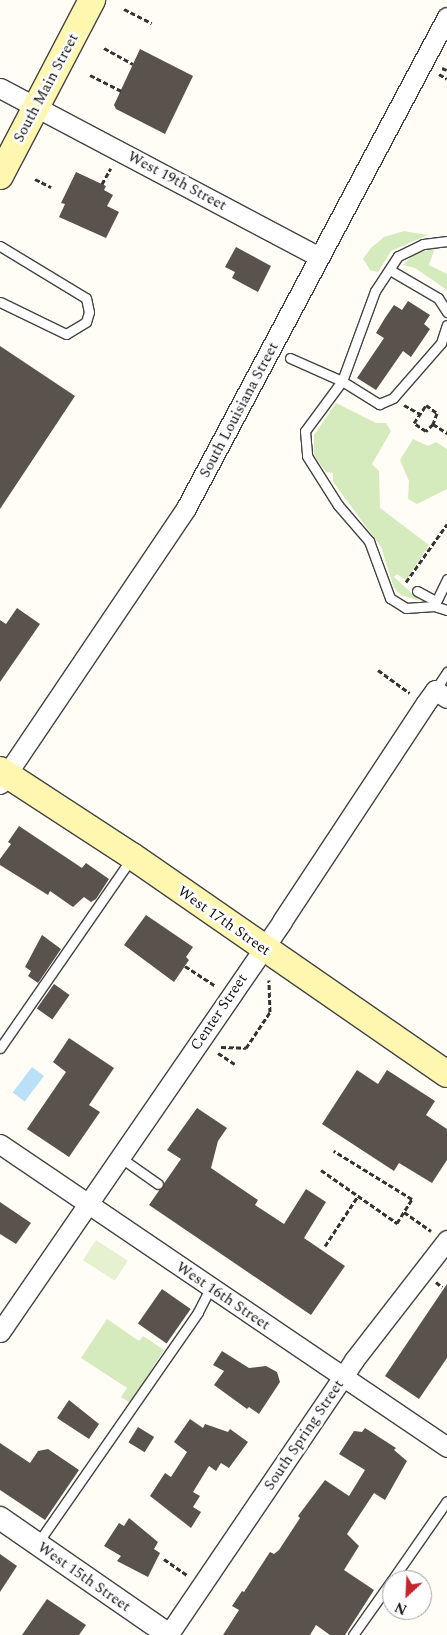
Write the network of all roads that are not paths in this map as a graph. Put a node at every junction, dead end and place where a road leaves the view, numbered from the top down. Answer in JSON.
{"nodes":[{"id":1,"x":92,"y":0,"type":"edge"},
{"id":2,"x":447,"y":17,"type":"edge"},
{"id":3,"x":0,"y":88,"type":"edge"},
{"id":4,"x":35,"y":106,"type":"junction"},
{"id":5,"x":0,"y":176,"type":"edge"},
{"id":6,"x":447,"y":241,"type":"edge"},
{"id":7,"x":0,"y":246,"type":"edge"},
{"id":8,"x":319,"y":256,"type":"junction"},
{"id":9,"x":390,"y":270,"type":"junction"},
{"id":10,"x":0,"y":302,"type":"edge"},
{"id":11,"x":447,"y":312,"type":"edge"},
{"id":12,"x":447,"y":325,"type":"edge"},
{"id":13,"x":290,"y":358,"type":"dead end"},
{"id":14,"x":342,"y":380,"type":"junction"},
{"id":15,"x":447,"y":579,"type":"edge"},
{"id":16,"x":417,"y":591,"type":"dead end"},
{"id":17,"x":435,"y":603,"type":"junction"},
{"id":18,"x":447,"y":610,"type":"edge"},
{"id":19,"x":447,"y":672,"type":"edge"},
{"id":20,"x":435,"y":697,"type":"edge"},
{"id":21,"x":2,"y":776,"type":"edge"},
{"id":22,"x":132,"y":856,"type":"junction"},
{"id":23,"x":263,"y":948,"type":"junction"},
{"id":24,"x":0,"y":1048,"type":"edge"},
{"id":25,"x":447,"y":1074,"type":"edge"},
{"id":26,"x":0,"y":1144,"type":"edge"},
{"id":27,"x":121,"y":1158,"type":"junction"},
{"id":28,"x":158,"y":1184,"type":"dead end"},
{"id":29,"x":88,"y":1206,"type":"junction"},
{"id":30,"x":447,"y":1240,"type":"edge"},
{"id":31,"x":211,"y":1288,"type":"junction"},
{"id":32,"x":0,"y":1332,"type":"edge"},
{"id":33,"x":342,"y":1378,"type":"junction"},
{"id":34,"x":447,"y":1447,"type":"edge"},
{"id":35,"x":447,"y":1501,"type":"edge"},
{"id":36,"x":0,"y":1518,"type":"edge"},
{"id":37,"x":37,"y":1544,"type":"junction"},
{"id":38,"x":399,"y":1570,"type":"edge"},
{"id":39,"x":382,"y":1594,"type":"edge"},
{"id":40,"x":169,"y":1635,"type":"edge"},
{"id":41,"x":353,"y":1635,"type":"edge"}],
"edges":[{"from":1,"to":4,"type":"main road","name":"South Main Street"},
{"from":2,"to":8,"type":"street","name":"South Louisiana Street"},
{"from":3,"to":4,"type":"street","name":"West 19th Street"},
{"from":4,"to":5,"type":"main road","name":"South Main Street"},
{"from":4,"to":8,"type":"street","name":"West 19th Street"},
{"from":6,"to":9,"type":"lane"},
{"from":7,"to":10,"type":"lane"},
{"from":8,"to":21,"type":"street","name":"South Louisiana Street"},
{"from":9,"to":11,"type":"lane"},
{"from":9,"to":14,"type":"lane"},
{"from":12,"to":14,"type":"lane"},
{"from":13,"to":14,"type":"lane"},
{"from":14,"to":17,"type":"lane"},
{"from":15,"to":17,"type":"lane"},
{"from":16,"to":17,"type":"lane"},
{"from":17,"to":18,"type":"lane"},
{"from":19,"to":20,"type":"lane"},
{"from":20,"to":23,"type":"street","name":"Center Street"},
{"from":21,"to":22,"type":"main road","name":"West 17th Street"},
{"from":22,"to":23,"type":"main road","name":"West 17th Street"},
{"from":22,"to":24,"type":"lane"},
{"from":23,"to":25,"type":"main road","name":"West 17th Street"},
{"from":23,"to":27,"type":"street","name":"Center Street"},
{"from":26,"to":29,"type":"street","name":"West 16th Street"},
{"from":27,"to":28,"type":"lane"},
{"from":27,"to":29,"type":"street","name":"Center Street"},
{"from":29,"to":31,"type":"street","name":"West 16th Street"},
{"from":29,"to":32,"type":"street","name":"Center Street"},
{"from":30,"to":33,"type":"street","name":"South Spring Street"},
{"from":31,"to":33,"type":"street","name":"West 16th Street"},
{"from":31,"to":37,"type":"lane"},
{"from":33,"to":34,"type":"street","name":"West 16th Street"},
{"from":33,"to":40,"type":"street","name":"South Spring Street"},
{"from":35,"to":38,"type":"lane"},
{"from":36,"to":37,"type":"street","name":"West 15th Street"},
{"from":37,"to":40,"type":"street","name":"West 15th Street"},
{"from":39,"to":41,"type":"lane"}]}
